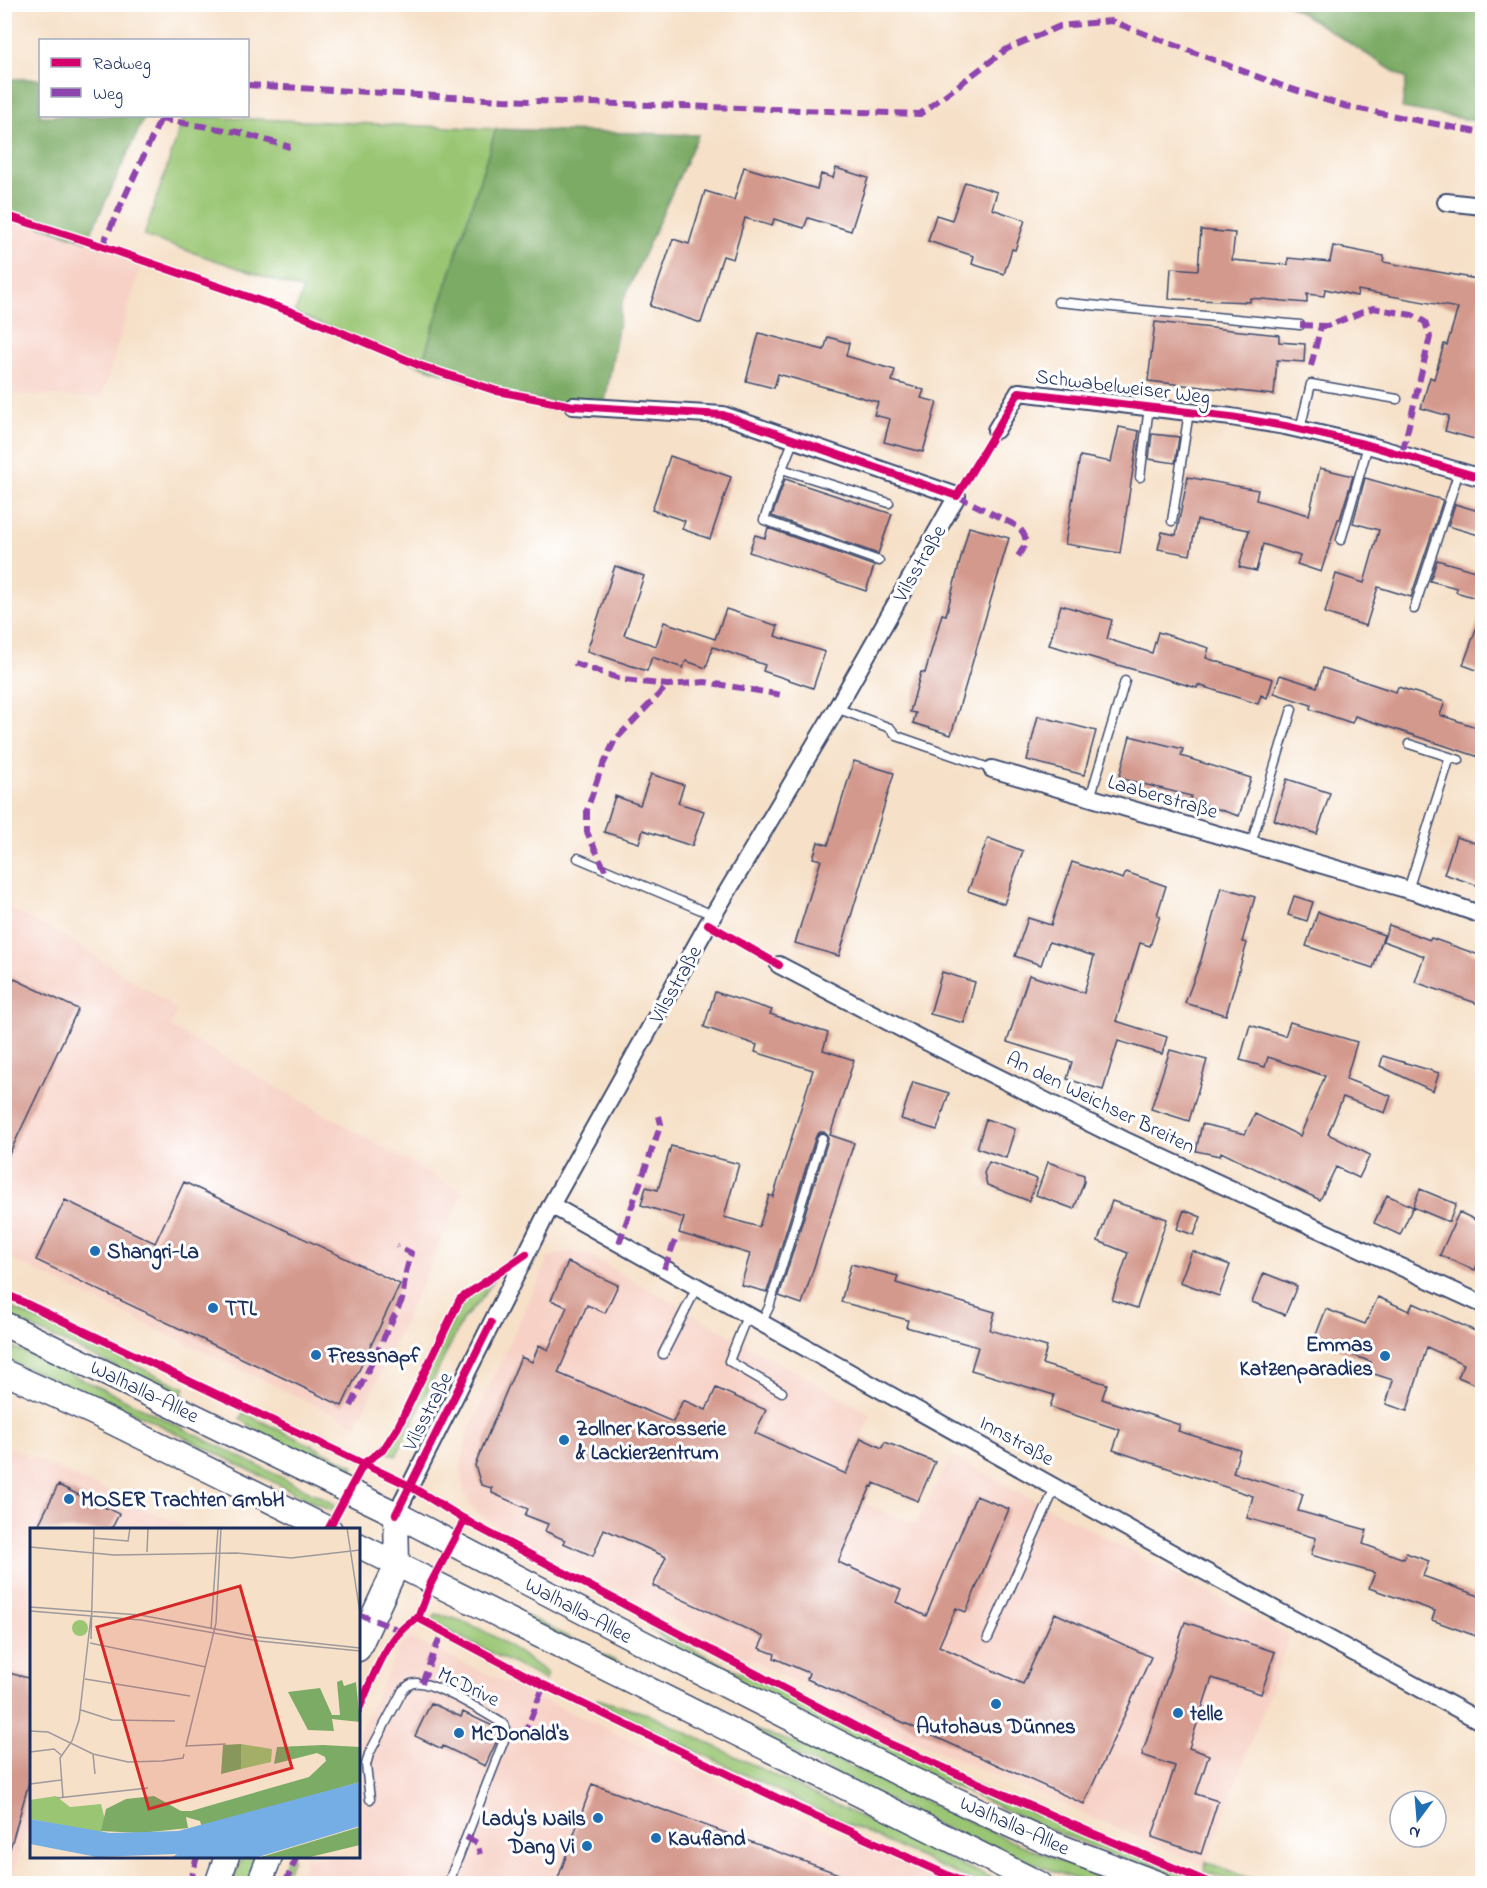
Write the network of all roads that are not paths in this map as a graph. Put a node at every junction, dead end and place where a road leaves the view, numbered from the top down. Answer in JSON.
{"nodes":[{"id":1,"x":1446,"y":202,"type":"dead end"},
{"id":2,"x":1482,"y":207,"type":"edge"},
{"id":3,"x":1058,"y":302,"type":"dead end"},
{"id":4,"x":1300,"y":324,"type":"dead end"},
{"id":5,"x":1397,"y":399,"type":"dead end"},
{"id":6,"x":573,"y":406,"type":"dead end"},
{"id":7,"x":1149,"y":407,"type":"junction"},
{"id":8,"x":1189,"y":412,"type":"junction"},
{"id":9,"x":1300,"y":429,"type":"junction"},
{"id":10,"x":996,"y":430,"type":"dead end"},
{"id":11,"x":794,"y":440,"type":"junction"},
{"id":12,"x":1368,"y":445,"type":"junction"},
{"id":13,"x":782,"y":469,"type":"junction"},
{"id":14,"x":1459,"y":471,"type":"junction"},
{"id":15,"x":1140,"y":477,"type":"dead end"},
{"id":16,"x":1482,"y":478,"type":"edge"},
{"id":17,"x":889,"y":503,"type":"dead end"},
{"id":18,"x":1172,"y":521,"type":"dead end"},
{"id":19,"x":1341,"y":540,"type":"dead end"},
{"id":20,"x":879,"y":561,"type":"dead end"},
{"id":21,"x":1414,"y":609,"type":"dead end"},
{"id":22,"x":1125,"y":681,"type":"dead end"},
{"id":23,"x":836,"y":708,"type":"junction"},
{"id":24,"x":1292,"y":709,"type":"dead end"},
{"id":25,"x":1409,"y":744,"type":"dead end"},
{"id":26,"x":1450,"y":757,"type":"junction"},
{"id":27,"x":1459,"y":760,"type":"dead end"},
{"id":28,"x":992,"y":769,"type":"joint"},
{"id":29,"x":1090,"y":798,"type":"junction"},
{"id":30,"x":1251,"y":844,"type":"junction"},
{"id":31,"x":578,"y":858,"type":"dead end"},
{"id":32,"x":1408,"y":890,"type":"junction"},
{"id":33,"x":713,"y":915,"type":"junction"},
{"id":34,"x":1482,"y":915,"type":"edge"},
{"id":35,"x":779,"y":965,"type":"dead end"},
{"id":36,"x":822,"y":1138,"type":"dead end"},
{"id":37,"x":551,"y":1205,"type":"junction"},
{"id":38,"x":697,"y":1287,"type":"junction"},
{"id":39,"x":1482,"y":1304,"type":"edge"},
{"id":40,"x":754,"y":1320,"type":"junction"},
{"id":41,"x":4,"y":1324,"type":"edge"},
{"id":42,"x":663,"y":1354,"type":"dead end"},
{"id":43,"x":4,"y":1372,"type":"edge"},
{"id":44,"x":782,"y":1392,"type":"dead end"},
{"id":45,"x":1055,"y":1488,"type":"junction"},
{"id":46,"x":396,"y":1514,"type":"junction"},
{"id":47,"x":326,"y":1528,"type":"edge"},
{"id":48,"x":360,"y":1550,"type":"edge"},
{"id":49,"x":397,"y":1565,"type":"junction"},
{"id":50,"x":988,"y":1638,"type":"dead end"},
{"id":51,"x":360,"y":1645,"type":"edge"},
{"id":52,"x":1462,"y":1711,"type":"junction"},
{"id":53,"x":1482,"y":1722,"type":"edge"},
{"id":54,"x":1482,"y":1727,"type":"edge"},
{"id":55,"x":370,"y":1799,"type":"dead end"},
{"id":56,"x":227,"y":1858,"type":"edge"},
{"id":57,"x":270,"y":1858,"type":"edge"},
{"id":58,"x":217,"y":1884,"type":"edge"},
{"id":59,"x":259,"y":1884,"type":"edge"},
{"id":60,"x":448,"y":1884,"type":"edge"},
{"id":61,"x":1040,"y":1884,"type":"edge"},
{"id":62,"x":1159,"y":1884,"type":"edge"}],
"edges":[{"from":1,"to":2,"type":"street"},
{"from":3,"to":4,"type":"lane"},
{"from":5,"to":9,"type":"lane"},
{"from":6,"to":11,"type":"street"},
{"from":7,"to":8,"type":"street","name":"Schwabelweiser Weg"},
{"from":7,"to":10,"type":"street","name":"Schwabelweiser Weg"},
{"from":7,"to":15,"type":"lane"},
{"from":8,"to":9,"type":"street","name":"Schwabelweiser Weg"},
{"from":8,"to":18,"type":"lane"},
{"from":9,"to":12,"type":"street","name":"Schwabelweiser Weg"},
{"from":11,"to":13,"type":"lane"},
{"from":11,"to":23,"type":"street","name":"Vilsstraße"},
{"from":12,"to":14,"type":"street","name":"Schwabelweiser Weg"},
{"from":12,"to":19,"type":"lane"},
{"from":13,"to":17,"type":"lane"},
{"from":13,"to":20,"type":"lane"},
{"from":14,"to":16,"type":"street","name":"Schwabelweiser Weg"},
{"from":14,"to":21,"type":"lane"},
{"from":22,"to":29,"type":"lane"},
{"from":23,"to":28,"type":"lane","name":"Laaberstraße"},
{"from":23,"to":33,"type":"street","name":"Vilsstraße"},
{"from":24,"to":30,"type":"lane"},
{"from":25,"to":26,"type":"lane"},
{"from":26,"to":27,"type":"lane"},
{"from":26,"to":32,"type":"lane"},
{"from":28,"to":29,"type":"street","name":"Laaberstraße"},
{"from":29,"to":30,"type":"street","name":"Laaberstraße"},
{"from":30,"to":32,"type":"street","name":"Laaberstraße"},
{"from":31,"to":33,"type":"lane"},
{"from":32,"to":34,"type":"street","name":"Laaberstraße"},
{"from":33,"to":37,"type":"street","name":"Vilsstraße"},
{"from":35,"to":39,"type":"street","name":"An den Weichser Breiten"},
{"from":36,"to":40,"type":"lane"},
{"from":37,"to":38,"type":"street","name":"Innstraße"},
{"from":37,"to":46,"type":"street","name":"Vilsstraße"},
{"from":38,"to":40,"type":"street","name":"Innstraße"},
{"from":38,"to":42,"type":"lane"},
{"from":40,"to":44,"type":"lane"},
{"from":40,"to":45,"type":"street","name":"Innstraße"},
{"from":41,"to":46,"type":"main road","name":"Walhalla-Allee"},
{"from":43,"to":47,"type":"main road","name":"Walhalla-Allee"},
{"from":45,"to":50,"type":"lane"},
{"from":45,"to":52,"type":"street","name":"Innstraße"},
{"from":46,"to":48,"type":"main road","name":"Vilsstraße"},
{"from":46,"to":49,"type":"main road","name":"Vilsstraße"},
{"from":46,"to":62,"type":"main road","name":"Walhalla-Allee"},
{"from":48,"to":49,"type":"main road","name":"Walhalla-Allee"},
{"from":49,"to":51,"type":"main road","name":"Vilsstraße"},
{"from":49,"to":61,"type":"main road","name":"Walhalla-Allee"},
{"from":52,"to":53,"type":"street","name":"Innstraße"},
{"from":52,"to":54,"type":"street","name":"Innstraße"},
{"from":55,"to":60,"type":"lane","name":"McDrive"},
{"from":56,"to":58,"type":"main road"},
{"from":57,"to":59,"type":"main road"}]}
